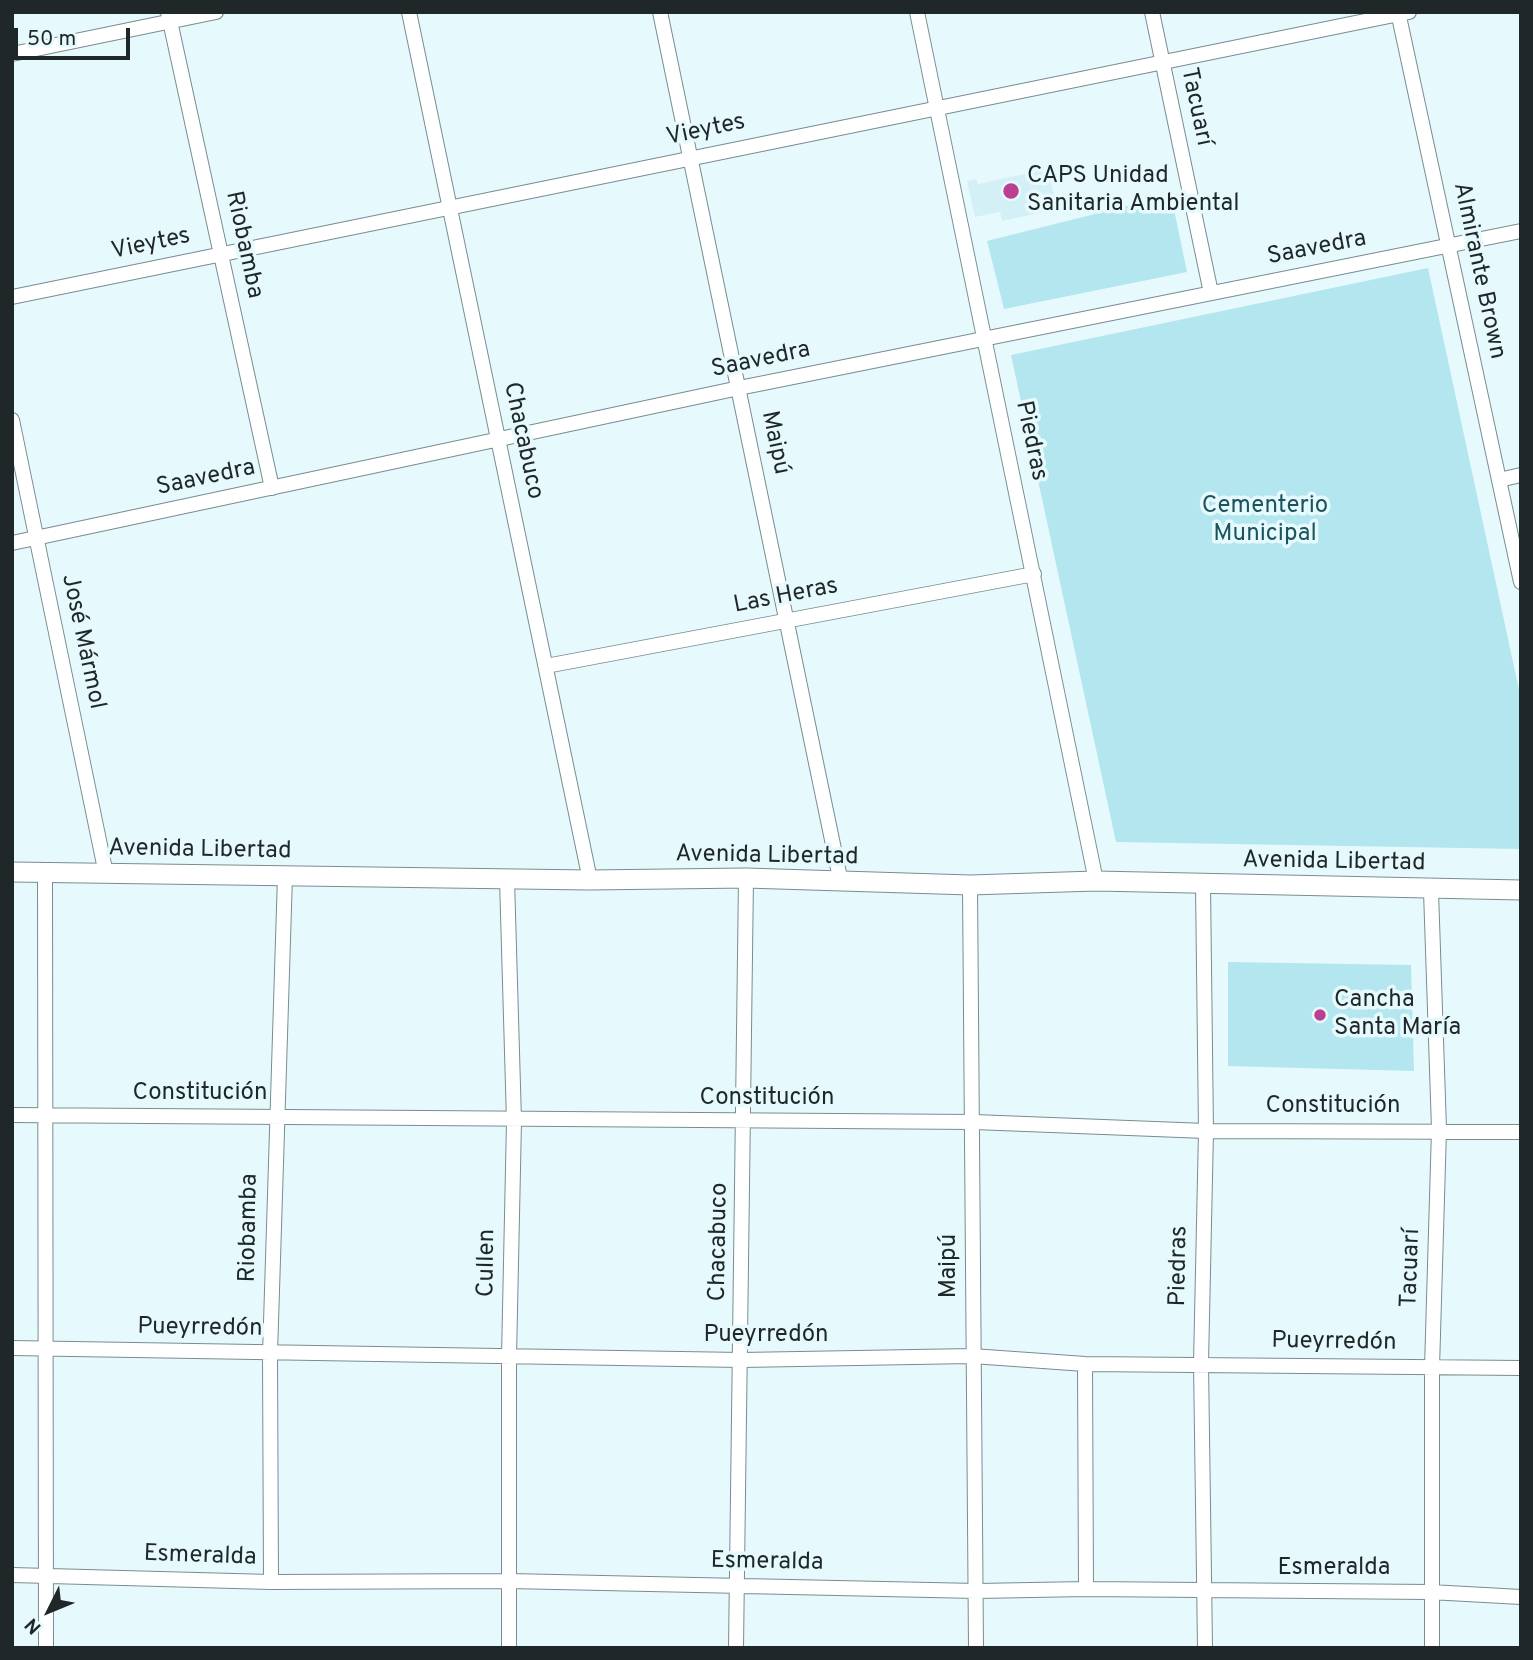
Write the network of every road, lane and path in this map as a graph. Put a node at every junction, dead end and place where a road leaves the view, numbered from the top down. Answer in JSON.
{"nodes":[{"id":1,"x":216,"y":12,"type":"edge"},
{"id":2,"x":409,"y":12,"type":"edge"},
{"id":3,"x":660,"y":12,"type":"edge"},
{"id":4,"x":917,"y":12,"type":"edge"},
{"id":5,"x":1152,"y":12,"type":"edge"},
{"id":6,"x":1402,"y":13,"type":"edge"},
{"id":7,"x":169,"y":17,"type":"edge"},
{"id":8,"x":12,"y":54,"type":"edge"},
{"id":9,"x":1162,"y":60,"type":"junction"},
{"id":10,"x":938,"y":106,"type":"junction"},
{"id":11,"x":691,"y":157,"type":"junction"},
{"id":12,"x":450,"y":207,"type":"junction"},
{"id":13,"x":1521,"y":231,"type":"edge"},
{"id":14,"x":1450,"y":247,"type":"junction"},
{"id":15,"x":222,"y":253,"type":"junction"},
{"id":16,"x":1211,"y":293,"type":"junction"},
{"id":17,"x":12,"y":297,"type":"edge"},
{"id":18,"x":986,"y":339,"type":"junction"},
{"id":19,"x":739,"y":388,"type":"junction"},
{"id":20,"x":12,"y":421,"type":"edge"},
{"id":21,"x":499,"y":439,"type":"junction"},
{"id":22,"x":1521,"y":475,"type":"edge"},
{"id":23,"x":1499,"y":480,"type":"junction"},
{"id":24,"x":272,"y":488,"type":"junction"},
{"id":25,"x":37,"y":538,"type":"junction"},
{"id":26,"x":12,"y":543,"type":"edge"},
{"id":27,"x":1034,"y":574,"type":"junction"},
{"id":28,"x":1521,"y":582,"type":"edge"},
{"id":29,"x":787,"y":619,"type":"junction"},
{"id":30,"x":546,"y":666,"type":"junction"},
{"id":31,"x":12,"y":872,"type":"edge"},
{"id":32,"x":45,"y":873,"type":"junction"},
{"id":33,"x":106,"y":874,"type":"junction"},
{"id":34,"x":285,"y":876,"type":"junction"},
{"id":35,"x":746,"y":878,"type":"junction"},
{"id":36,"x":507,"y":879,"type":"junction"},
{"id":37,"x":590,"y":880,"type":"junction"},
{"id":38,"x":1096,"y":881,"type":"junction"},
{"id":39,"x":841,"y":883,"type":"junction"},
{"id":40,"x":971,"y":885,"type":"junction"},
{"id":41,"x":1203,"y":885,"type":"junction"},
{"id":42,"x":1521,"y":890,"type":"edge"},
{"id":43,"x":1431,"y":891,"type":"junction"},
{"id":44,"x":12,"y":1115,"type":"edge"},
{"id":45,"x":44,"y":1115,"type":"junction"},
{"id":46,"x":275,"y":1117,"type":"junction"},
{"id":47,"x":514,"y":1121,"type":"junction"},
{"id":48,"x":744,"y":1121,"type":"junction"},
{"id":49,"x":974,"y":1122,"type":"junction"},
{"id":50,"x":1439,"y":1129,"type":"junction"},
{"id":51,"x":1206,"y":1130,"type":"junction"},
{"id":52,"x":1521,"y":1132,"type":"edge"},
{"id":53,"x":12,"y":1348,"type":"edge"},
{"id":54,"x":43,"y":1348,"type":"junction"},
{"id":55,"x":270,"y":1354,"type":"junction"},
{"id":56,"x":972,"y":1356,"type":"junction"},
{"id":57,"x":509,"y":1357,"type":"junction"},
{"id":58,"x":741,"y":1360,"type":"junction"},
{"id":59,"x":1201,"y":1363,"type":"junction"},
{"id":60,"x":1085,"y":1364,"type":"junction"},
{"id":61,"x":1432,"y":1368,"type":"junction"},
{"id":62,"x":1521,"y":1368,"type":"edge"},
{"id":63,"x":12,"y":1575,"type":"edge"},
{"id":64,"x":46,"y":1575,"type":"junction"},
{"id":65,"x":509,"y":1581,"type":"junction"},
{"id":66,"x":271,"y":1582,"type":"junction"},
{"id":67,"x":735,"y":1585,"type":"junction"},
{"id":68,"x":1086,"y":1589,"type":"junction"},
{"id":69,"x":1206,"y":1590,"type":"junction"},
{"id":70,"x":977,"y":1591,"type":"junction"},
{"id":71,"x":1430,"y":1592,"type":"junction"},
{"id":72,"x":1521,"y":1597,"type":"edge"},
{"id":73,"x":46,"y":1648,"type":"edge"},
{"id":74,"x":509,"y":1648,"type":"edge"},
{"id":75,"x":736,"y":1648,"type":"edge"},
{"id":76,"x":976,"y":1648,"type":"edge"},
{"id":77,"x":1205,"y":1648,"type":"edge"},
{"id":78,"x":1432,"y":1648,"type":"edge"}],
"edges":[{"from":1,"to":7,"type":"street"},
{"from":2,"to":12,"type":"street","name":"Chacabuco"},
{"from":3,"to":11,"type":"street","name":"Maipú"},
{"from":4,"to":10,"type":"street","name":"Piedras"},
{"from":5,"to":9,"type":"street","name":"Tacuarí"},
{"from":6,"to":9,"type":"street","name":"Vieytes"},
{"from":6,"to":14,"type":"street","name":"Almirante Brown"},
{"from":7,"to":8,"type":"street"},
{"from":7,"to":15,"type":"street","name":"Riobamba"},
{"from":9,"to":10,"type":"street","name":"Vieytes"},
{"from":9,"to":16,"type":"street","name":"Tacuarí"},
{"from":10,"to":11,"type":"street","name":"Vieytes"},
{"from":10,"to":18,"type":"street","name":"Piedras"},
{"from":11,"to":12,"type":"street","name":"Vieytes"},
{"from":11,"to":19,"type":"street","name":"Maipú"},
{"from":12,"to":15,"type":"street","name":"Vieytes"},
{"from":12,"to":21,"type":"street","name":"Chacabuco"},
{"from":13,"to":14,"type":"street","name":"Saavedra"},
{"from":14,"to":16,"type":"street","name":"Saavedra"},
{"from":14,"to":23,"type":"street","name":"Almirante Brown"},
{"from":15,"to":17,"type":"street","name":"Vieytes"},
{"from":15,"to":24,"type":"street","name":"Riobamba"},
{"from":16,"to":18,"type":"street","name":"Saavedra"},
{"from":18,"to":19,"type":"street","name":"Saavedra"},
{"from":18,"to":27,"type":"street","name":"Piedras"},
{"from":19,"to":21,"type":"street","name":"Saavedra"},
{"from":19,"to":29,"type":"street","name":"Maipú"},
{"from":20,"to":25,"type":"street","name":"José Mármol"},
{"from":21,"to":24,"type":"street","name":"Saavedra"},
{"from":21,"to":30,"type":"street","name":"Chacabuco"},
{"from":22,"to":23,"type":"street"},
{"from":23,"to":28,"type":"street","name":"Almirante Brown"},
{"from":24,"to":25,"type":"street","name":"Saavedra"},
{"from":25,"to":26,"type":"street","name":"Saavedra"},
{"from":25,"to":33,"type":"street","name":"José Mármol"},
{"from":27,"to":29,"type":"street","name":"Las Heras"},
{"from":27,"to":38,"type":"street","name":"Piedras"},
{"from":29,"to":30,"type":"street","name":"Las Heras"},
{"from":29,"to":39,"type":"street","name":"Maipú"},
{"from":30,"to":37,"type":"street","name":"Chacabuco"},
{"from":31,"to":32,"type":"main road","name":"Avenida Libertad"},
{"from":32,"to":33,"type":"main road","name":"Avenida Libertad"},
{"from":32,"to":45,"type":"street"},
{"from":33,"to":34,"type":"main road","name":"Avenida Libertad"},
{"from":34,"to":36,"type":"main road","name":"Avenida Libertad"},
{"from":34,"to":46,"type":"street","name":"Riobamba"},
{"from":35,"to":37,"type":"main road","name":"Avenida Libertad"},
{"from":35,"to":39,"type":"main road","name":"Avenida Libertad"},
{"from":35,"to":48,"type":"street","name":"Chacabuco"},
{"from":36,"to":37,"type":"main road","name":"Avenida Libertad"},
{"from":36,"to":47,"type":"street","name":"Cullen"},
{"from":38,"to":40,"type":"main road","name":"Avenida Libertad"},
{"from":38,"to":41,"type":"main road","name":"Avenida Libertad"},
{"from":39,"to":40,"type":"main road","name":"Avenida Libertad"},
{"from":40,"to":49,"type":"street","name":"Maipú"},
{"from":41,"to":43,"type":"main road","name":"Avenida Libertad"},
{"from":41,"to":51,"type":"street","name":"Piedras"},
{"from":42,"to":43,"type":"main road","name":"Avenida Libertad"},
{"from":43,"to":50,"type":"street","name":"Tacuarí"},
{"from":44,"to":45,"type":"street","name":"Constitución"},
{"from":45,"to":46,"type":"street","name":"Constitución"},
{"from":45,"to":54,"type":"street"},
{"from":46,"to":47,"type":"street","name":"Constitución"},
{"from":46,"to":55,"type":"street","name":"Riobamba"},
{"from":47,"to":48,"type":"street","name":"Constitución"},
{"from":47,"to":57,"type":"street","name":"Cullen"},
{"from":48,"to":49,"type":"street","name":"Constitución"},
{"from":48,"to":58,"type":"street","name":"Chacabuco"},
{"from":49,"to":51,"type":"street","name":"Constitución"},
{"from":49,"to":56,"type":"street","name":"Maipú"},
{"from":50,"to":51,"type":"street","name":"Constitución"},
{"from":50,"to":52,"type":"street","name":"Constitución"},
{"from":50,"to":61,"type":"street","name":"Tacuarí"},
{"from":51,"to":59,"type":"street","name":"Piedras"},
{"from":53,"to":54,"type":"street","name":"Pueyrredón"},
{"from":54,"to":55,"type":"street","name":"Pueyrredón"},
{"from":54,"to":64,"type":"street"},
{"from":55,"to":57,"type":"street","name":"Pueyrredón"},
{"from":55,"to":66,"type":"street","name":"Riobamba"},
{"from":56,"to":58,"type":"street","name":"Pueyrredón"},
{"from":56,"to":60,"type":"street","name":"Pueyrredón"},
{"from":56,"to":70,"type":"street","name":"Maipú"},
{"from":57,"to":58,"type":"street","name":"Pueyrredón"},
{"from":57,"to":65,"type":"street","name":"Cullen"},
{"from":58,"to":67,"type":"street","name":"Chacabuco"},
{"from":59,"to":60,"type":"street","name":"Pueyrredón"},
{"from":59,"to":61,"type":"street","name":"Pueyrredón"},
{"from":59,"to":69,"type":"street","name":"Piedras"},
{"from":60,"to":68,"type":"street"},
{"from":61,"to":62,"type":"street","name":"Pueyrredón"},
{"from":61,"to":71,"type":"street","name":"Tacuarí"},
{"from":63,"to":64,"type":"street","name":"Esmeralda"},
{"from":64,"to":66,"type":"street","name":"Esmeralda"},
{"from":64,"to":73,"type":"street"},
{"from":65,"to":66,"type":"street","name":"Esmeralda"},
{"from":65,"to":67,"type":"street","name":"Esmeralda"},
{"from":65,"to":74,"type":"street","name":"Cullen"},
{"from":67,"to":70,"type":"street","name":"Esmeralda"},
{"from":67,"to":75,"type":"street","name":"Chacabuco"},
{"from":68,"to":69,"type":"street","name":"Esmeralda"},
{"from":68,"to":70,"type":"street","name":"Esmeralda"},
{"from":69,"to":71,"type":"street","name":"Esmeralda"},
{"from":69,"to":77,"type":"street","name":"Piedras"},
{"from":70,"to":76,"type":"street","name":"Maipú"},
{"from":71,"to":72,"type":"street","name":"Esmeralda"},
{"from":71,"to":78,"type":"street","name":"Tacuarí"}]}
